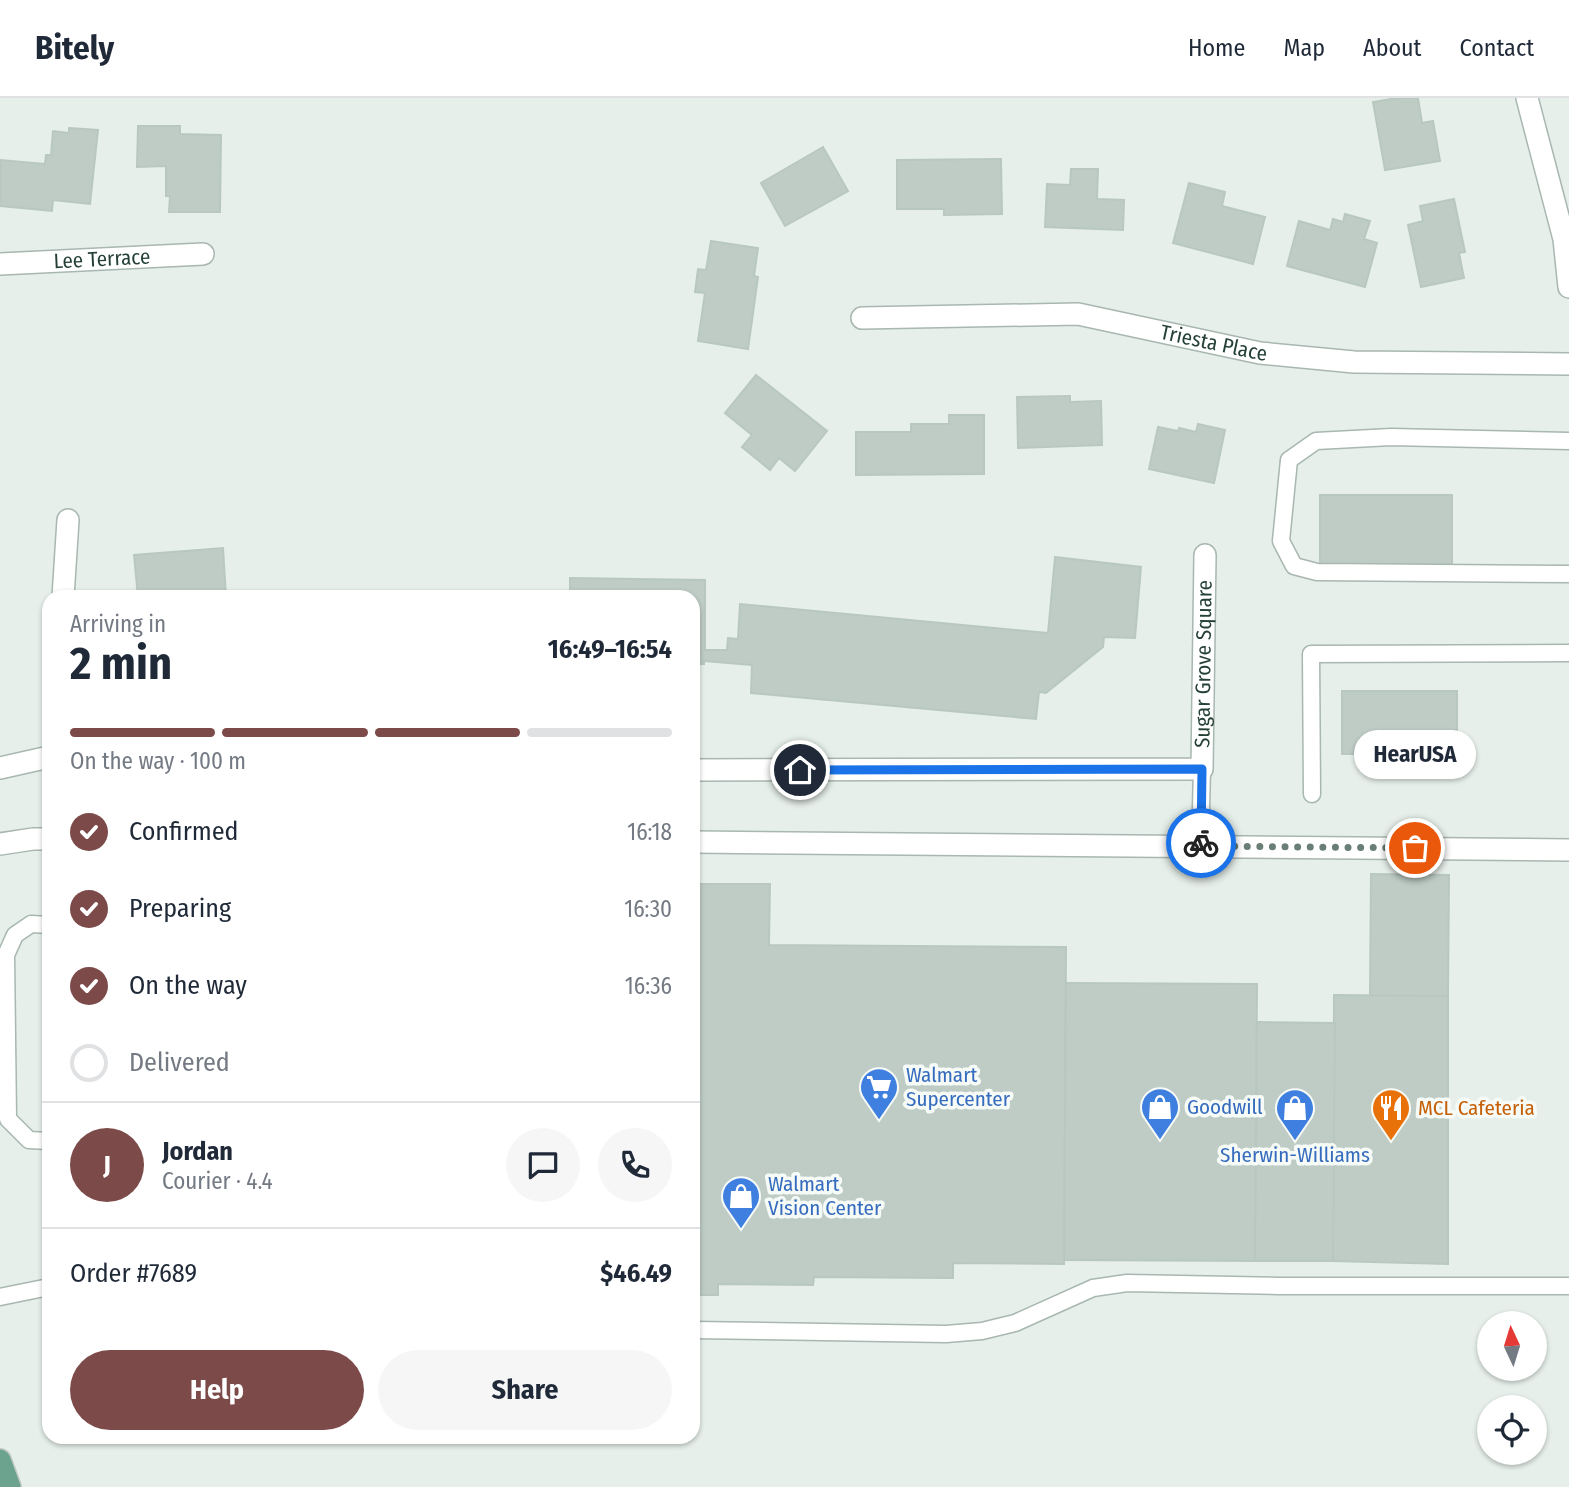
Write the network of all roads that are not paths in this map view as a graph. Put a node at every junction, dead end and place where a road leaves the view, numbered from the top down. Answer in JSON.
{"nodes":[{"id":1,"x":1527,"y":98,"type":"edge"},
{"id":2,"x":203,"y":254,"type":"dead end"},
{"id":3,"x":0,"y":264,"type":"edge"},
{"id":4,"x":1569,"y":287,"type":"edge"},
{"id":5,"x":862,"y":318,"type":"dead end"},
{"id":6,"x":1569,"y":364,"type":"edge"},
{"id":7,"x":1569,"y":440,"type":"edge"},
{"id":8,"x":68,"y":520,"type":"dead end"},
{"id":9,"x":1205,"y":555,"type":"dead end"},
{"id":10,"x":1569,"y":574,"type":"edge"},
{"id":11,"x":63,"y":590,"type":"edge"},
{"id":12,"x":1569,"y":653,"type":"edge"},
{"id":13,"x":42,"y":759,"type":"edge"},
{"id":14,"x":0,"y":768,"type":"edge"},
{"id":15,"x":1202,"y":769,"type":"junction"},
{"id":16,"x":700,"y":770,"type":"edge"},
{"id":17,"x":1312,"y":794,"type":"dead end"},
{"id":18,"x":42,"y":839,"type":"edge"},
{"id":19,"x":700,"y":842,"type":"edge"},
{"id":20,"x":0,"y":844,"type":"edge"},
{"id":21,"x":1200,"y":846,"type":"junction"},
{"id":22,"x":1569,"y":850,"type":"edge"},
{"id":23,"x":42,"y":925,"type":"edge"},
{"id":24,"x":42,"y":1141,"type":"edge"},
{"id":25,"x":1569,"y":1286,"type":"edge"},
{"id":26,"x":42,"y":1288,"type":"edge"},
{"id":27,"x":0,"y":1297,"type":"edge"},
{"id":28,"x":700,"y":1330,"type":"edge"},
{"id":29,"x":0,"y":1460,"type":"edge"},
{"id":30,"x":10,"y":1487,"type":"edge"}],
"edges":[{"from":1,"to":4,"type":"street"},
{"from":2,"to":3,"type":"street","name":"Lee Terrace"},
{"from":5,"to":6,"type":"street","name":"Triesta Place"},
{"from":7,"to":10,"type":"lane"},
{"from":8,"to":11,"type":"street"},
{"from":9,"to":15,"type":"street","name":"Sugar Grove Square"},
{"from":12,"to":17,"type":"lane"},
{"from":13,"to":14,"type":"street"},
{"from":15,"to":16,"type":"street","name":"Sugar Grove Square"},
{"from":15,"to":21,"type":"lane"},
{"from":18,"to":20,"type":"street"},
{"from":19,"to":21,"type":"street"},
{"from":21,"to":22,"type":"street"},
{"from":23,"to":24,"type":"lane"},
{"from":25,"to":28,"type":"lane"},
{"from":26,"to":27,"type":"lane"},
{"from":29,"to":30,"type":"main road"}]}
